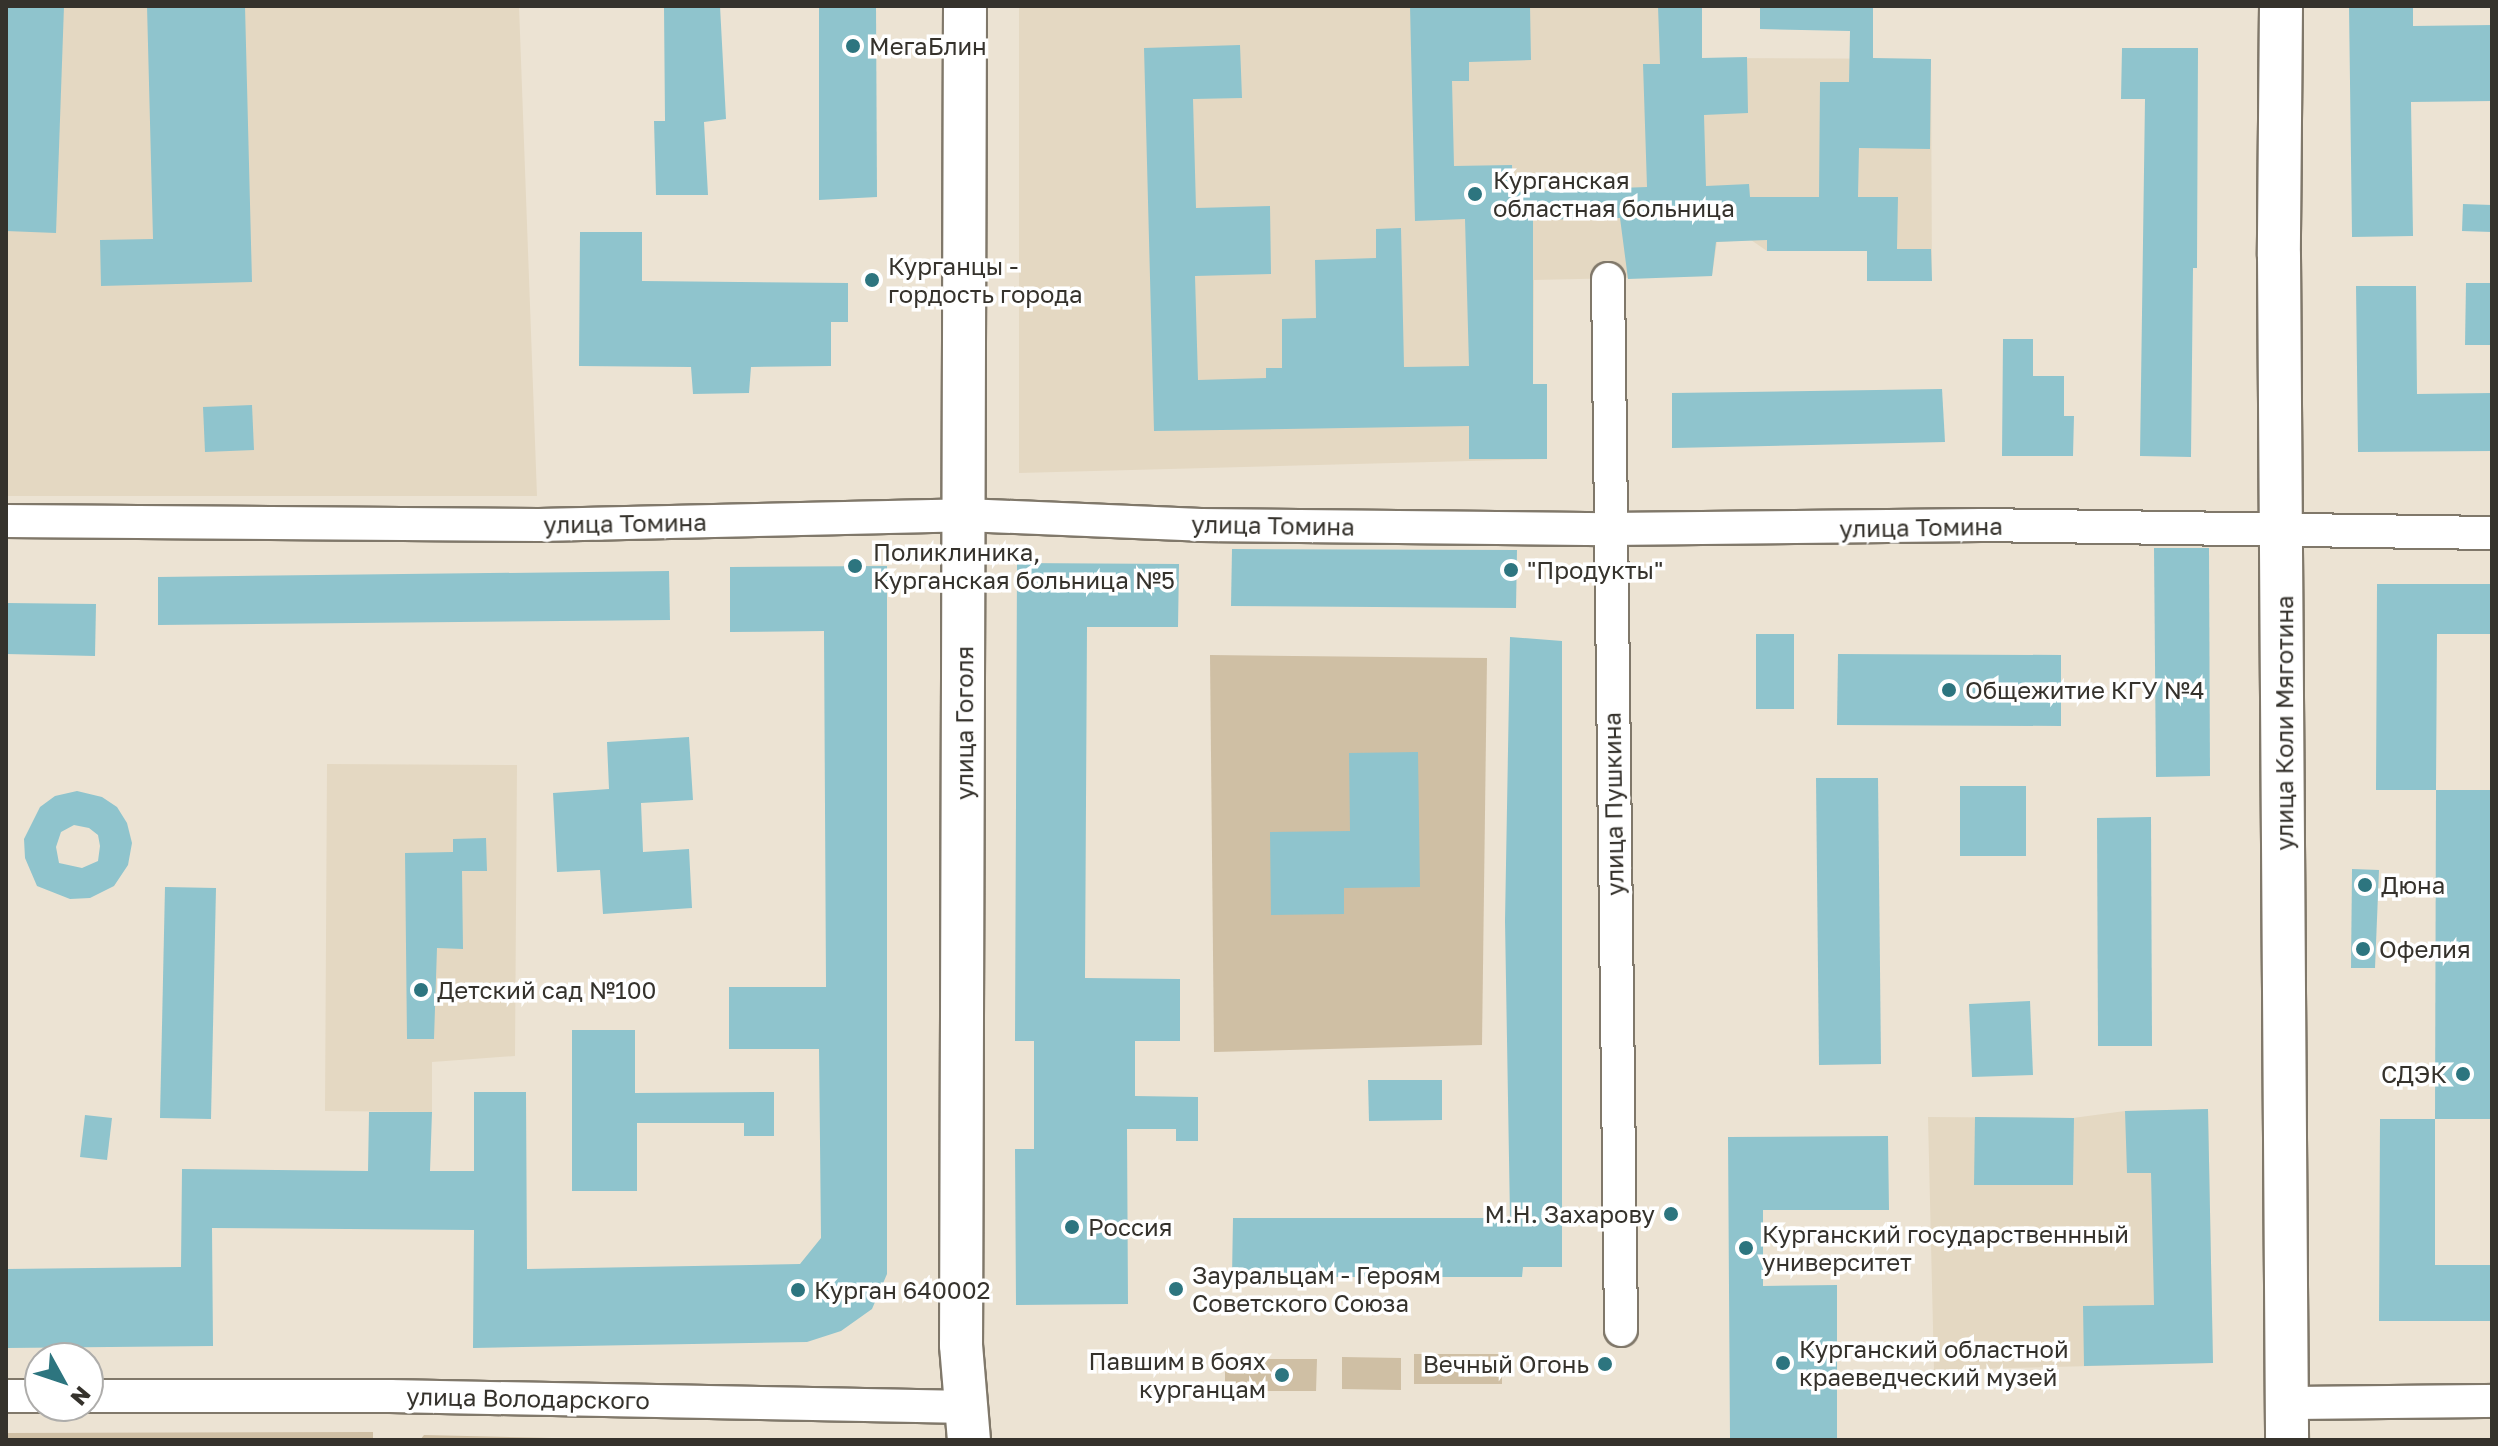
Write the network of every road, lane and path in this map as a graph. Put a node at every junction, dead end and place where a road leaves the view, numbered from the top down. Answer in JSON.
{"nodes":[{"id":1,"x":965,"y":6,"type":"edge"},
{"id":2,"x":2281,"y":6,"type":"edge"},
{"id":3,"x":1608,"y":279,"type":"dead end"},
{"id":4,"x":965,"y":515,"type":"junction"},
{"id":5,"x":6,"y":521,"type":"edge"},
{"id":6,"x":1609,"y":529,"type":"junction"},
{"id":7,"x":2282,"y":529,"type":"junction"},
{"id":8,"x":2492,"y":533,"type":"edge"},
{"id":9,"x":1621,"y":1330,"type":"dead end"},
{"id":10,"x":104,"y":1396,"type":"edge"},
{"id":11,"x":2492,"y":1401,"type":"edge"},
{"id":12,"x":2286,"y":1422,"type":"edge"},
{"id":13,"x":969,"y":1424,"type":"edge"}],
"edges":[{"from":1,"to":4,"type":"main road","name":"улица Гоголя"},
{"from":2,"to":7,"type":"main road","name":"улица Коли Мяготина"},
{"from":3,"to":6,"type":"street","name":"улица Пушкина"},
{"from":4,"to":5,"type":"street","name":"улица Томина"},
{"from":4,"to":6,"type":"street","name":"улица Томина"},
{"from":4,"to":13,"type":"main road","name":"улица Гоголя"},
{"from":6,"to":7,"type":"street","name":"улица Томина"},
{"from":6,"to":9,"type":"street","name":"улица Пушкина"},
{"from":7,"to":8,"type":"street","name":"улица Томина"},
{"from":7,"to":12,"type":"main road","name":"улица Коли Мяготина"},
{"from":10,"to":13,"type":"street","name":"улица Володарского"},
{"from":11,"to":12,"type":"street"}]}
